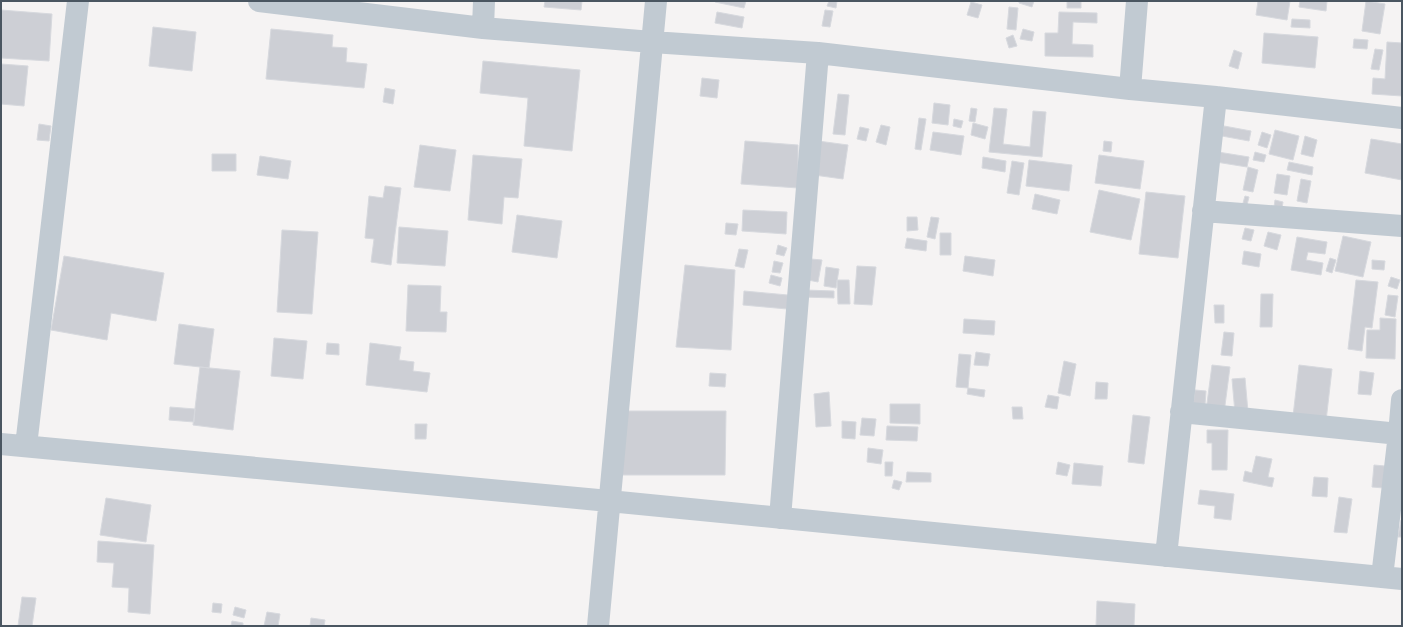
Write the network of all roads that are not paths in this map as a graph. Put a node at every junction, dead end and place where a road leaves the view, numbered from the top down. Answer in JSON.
{"nodes":[{"id":1,"x":78,"y":1,"type":"edge"},
{"id":2,"x":259,"y":1,"type":"edge"},
{"id":3,"x":484,"y":1,"type":"edge"},
{"id":4,"x":656,"y":1,"type":"edge"},
{"id":5,"x":1137,"y":1,"type":"edge"},
{"id":6,"x":483,"y":28,"type":"junction"},
{"id":7,"x":652,"y":42,"type":"junction"},
{"id":8,"x":818,"y":53,"type":"junction"},
{"id":9,"x":1130,"y":89,"type":"junction"},
{"id":10,"x":1216,"y":97,"type":"junction"},
{"id":11,"x":1402,"y":118,"type":"edge"},
{"id":12,"x":1203,"y":211,"type":"junction"},
{"id":13,"x":1402,"y":226,"type":"edge"},
{"id":14,"x":1402,"y":400,"type":"edge"},
{"id":15,"x":1181,"y":412,"type":"junction"},
{"id":16,"x":1399,"y":434,"type":"junction"},
{"id":17,"x":1,"y":444,"type":"edge"},
{"id":18,"x":26,"y":446,"type":"junction"},
{"id":19,"x":609,"y":501,"type":"junction"},
{"id":20,"x":780,"y":518,"type":"junction"},
{"id":21,"x":1166,"y":556,"type":"junction"},
{"id":22,"x":1392,"y":578,"type":"edge"},
{"id":23,"x":598,"y":626,"type":"edge"}],
"edges":[{"from":1,"to":18,"type":"street"},
{"from":2,"to":6,"type":"street"},
{"from":3,"to":6,"type":"street"},
{"from":4,"to":7,"type":"street"},
{"from":5,"to":9,"type":"street"},
{"from":6,"to":7,"type":"street"},
{"from":7,"to":8,"type":"street"},
{"from":7,"to":19,"type":"street"},
{"from":8,"to":9,"type":"street"},
{"from":8,"to":20,"type":"street"},
{"from":9,"to":10,"type":"street"},
{"from":10,"to":11,"type":"street"},
{"from":10,"to":12,"type":"street"},
{"from":12,"to":13,"type":"street"},
{"from":12,"to":15,"type":"street"},
{"from":14,"to":16,"type":"street"},
{"from":15,"to":16,"type":"street"},
{"from":15,"to":21,"type":"street"},
{"from":16,"to":22,"type":"street"},
{"from":17,"to":18,"type":"street"},
{"from":18,"to":19,"type":"street"},
{"from":19,"to":20,"type":"street"},
{"from":19,"to":23,"type":"street"},
{"from":20,"to":21,"type":"street"},
{"from":21,"to":22,"type":"street"}]}
